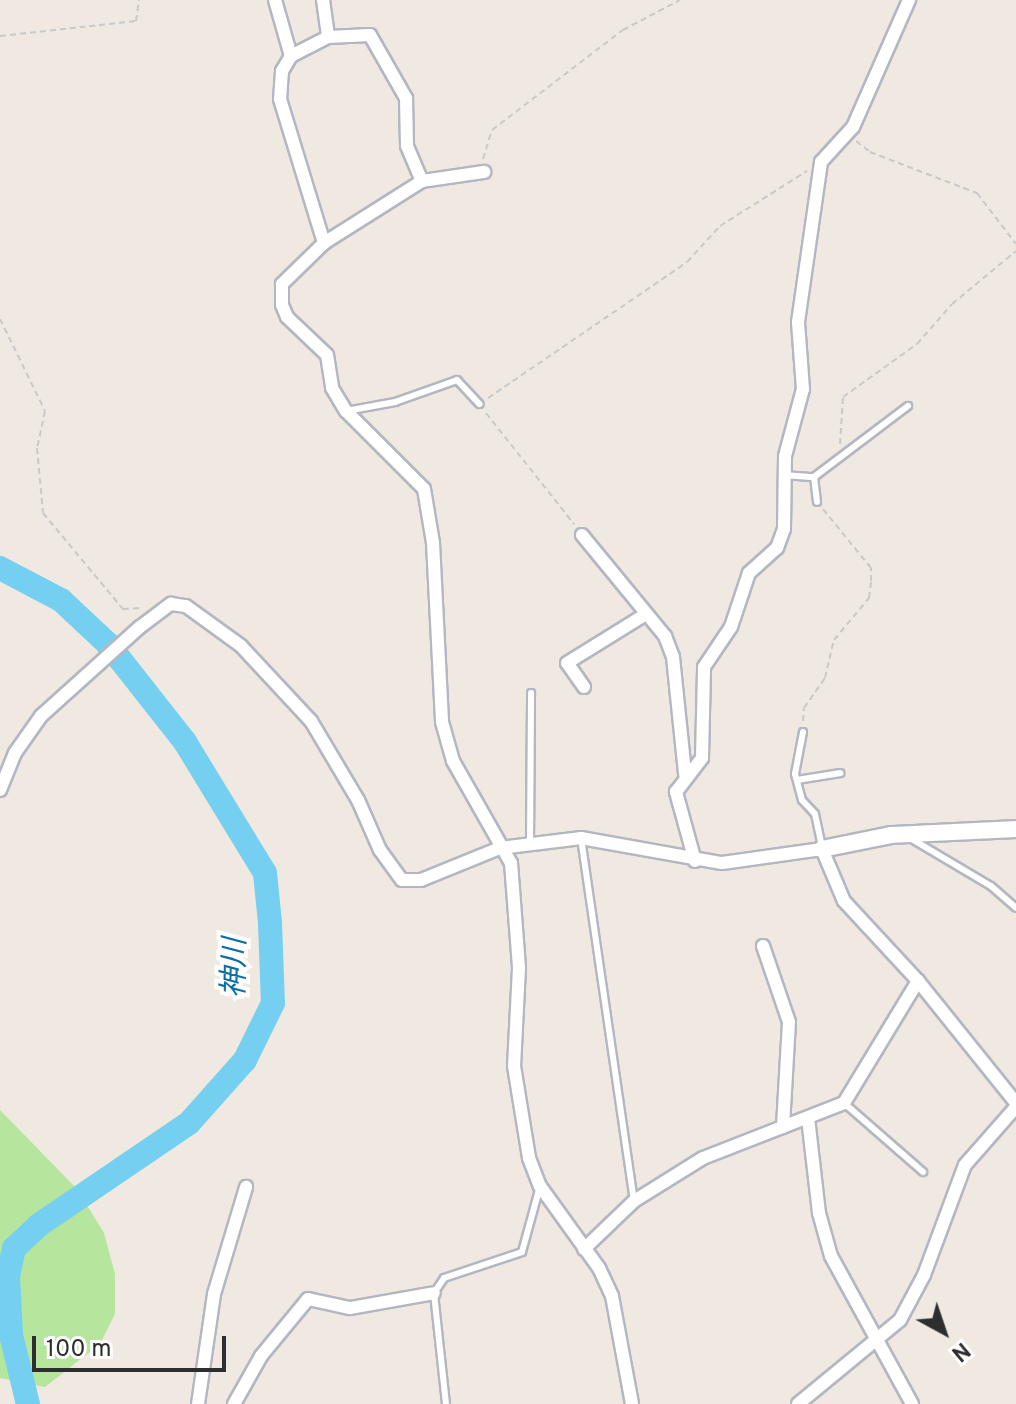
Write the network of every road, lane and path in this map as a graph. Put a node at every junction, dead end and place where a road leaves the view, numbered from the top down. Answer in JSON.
{"nodes":[{"id":1,"x":139,"y":0,"type":"edge"},
{"id":2,"x":275,"y":0,"type":"edge"},
{"id":3,"x":323,"y":0,"type":"edge"},
{"id":4,"x":680,"y":0,"type":"edge"},
{"id":5,"x":909,"y":0,"type":"edge"},
{"id":6,"x":0,"y":36,"type":"edge"},
{"id":7,"x":328,"y":37,"type":"junction"},
{"id":8,"x":291,"y":56,"type":"junction"},
{"id":9,"x":847,"y":133,"type":"junction"},
{"id":10,"x":821,"y":162,"type":"junction"},
{"id":11,"x":484,"y":172,"type":"joint"},
{"id":12,"x":422,"y":181,"type":"junction"},
{"id":13,"x":324,"y":243,"type":"junction"},
{"id":14,"x":1016,"y":244,"type":"edge"},
{"id":15,"x":1016,"y":251,"type":"edge"},
{"id":16,"x":0,"y":319,"type":"edge"},
{"id":17,"x":479,"y":404,"type":"junction"},
{"id":18,"x":908,"y":406,"type":"dead end"},
{"id":19,"x":346,"y":411,"type":"junction"},
{"id":20,"x":840,"y":457,"type":"junction"},
{"id":21,"x":783,"y":475,"type":"junction"},
{"id":22,"x":814,"y":477,"type":"junction"},
{"id":23,"x":817,"y":502,"type":"joint"},
{"id":24,"x":582,"y":535,"type":"joint"},
{"id":25,"x":144,"y":608,"type":"dead end"},
{"id":26,"x":646,"y":614,"type":"junction"},
{"id":27,"x":584,"y":687,"type":"dead end"},
{"id":28,"x":531,"y":693,"type":"dead end"},
{"id":29,"x":803,"y":732,"type":"joint"},
{"id":30,"x":840,"y":773,"type":"dead end"},
{"id":31,"x":685,"y":774,"type":"junction"},
{"id":32,"x":797,"y":780,"type":"junction"},
{"id":33,"x":0,"y":790,"type":"edge"},
{"id":34,"x":1016,"y":829,"type":"edge"},
{"id":35,"x":906,"y":834,"type":"junction"},
{"id":36,"x":581,"y":838,"type":"junction"},
{"id":37,"x":530,"y":844,"type":"junction"},
{"id":38,"x":500,"y":848,"type":"junction"},
{"id":39,"x":822,"y":849,"type":"junction"},
{"id":40,"x":695,"y":861,"type":"junction"},
{"id":41,"x":1016,"y":908,"type":"edge"},
{"id":42,"x":763,"y":946,"type":"dead end"},
{"id":43,"x":918,"y":981,"type":"junction"},
{"id":44,"x":844,"y":1103,"type":"junction"},
{"id":45,"x":1016,"y":1105,"type":"edge"},
{"id":46,"x":808,"y":1118,"type":"junction"},
{"id":47,"x":783,"y":1127,"type":"junction"},
{"id":48,"x":923,"y":1172,"type":"dead end"},
{"id":49,"x":540,"y":1186,"type":"junction"},
{"id":50,"x":246,"y":1187,"type":"dead end"},
{"id":51,"x":634,"y":1201,"type":"junction"},
{"id":52,"x":584,"y":1249,"type":"junction"},
{"id":53,"x":434,"y":1293,"type":"junction"},
{"id":54,"x":875,"y":1340,"type":"junction"},
{"id":55,"x":198,"y":1404,"type":"edge"},
{"id":56,"x":234,"y":1404,"type":"edge"},
{"id":57,"x":446,"y":1404,"type":"edge"},
{"id":58,"x":632,"y":1404,"type":"edge"},
{"id":59,"x":798,"y":1404,"type":"edge"},
{"id":60,"x":912,"y":1404,"type":"edge"}],
"edges":[{"from":1,"to":6,"type":"path"},
{"from":2,"to":8,"type":"street"},
{"from":3,"to":7,"type":"street"},
{"from":4,"to":11,"type":"path"},
{"from":5,"to":9,"type":"street"},
{"from":7,"to":8,"type":"street"},
{"from":7,"to":12,"type":"street"},
{"from":8,"to":13,"type":"street"},
{"from":9,"to":10,"type":"street"},
{"from":9,"to":14,"type":"path"},
{"from":10,"to":17,"type":"path"},
{"from":10,"to":21,"type":"street"},
{"from":11,"to":12,"type":"street"},
{"from":12,"to":13,"type":"street"},
{"from":13,"to":19,"type":"street"},
{"from":15,"to":20,"type":"path"},
{"from":16,"to":25,"type":"path"},
{"from":17,"to":19,"type":"lane"},
{"from":17,"to":24,"type":"path"},
{"from":18,"to":20,"type":"lane"},
{"from":19,"to":38,"type":"street"},
{"from":20,"to":22,"type":"lane"},
{"from":21,"to":22,"type":"lane"},
{"from":21,"to":31,"type":"street"},
{"from":22,"to":23,"type":"lane"},
{"from":23,"to":29,"type":"path"},
{"from":24,"to":26,"type":"street"},
{"from":26,"to":27,"type":"street"},
{"from":26,"to":31,"type":"street"},
{"from":28,"to":37,"type":"lane"},
{"from":29,"to":32,"type":"lane"},
{"from":30,"to":32,"type":"lane"},
{"from":31,"to":40,"type":"street"},
{"from":32,"to":39,"type":"lane"},
{"from":33,"to":38,"type":"street"},
{"from":34,"to":35,"type":"street"},
{"from":35,"to":39,"type":"street"},
{"from":35,"to":41,"type":"lane"},
{"from":36,"to":37,"type":"street"},
{"from":36,"to":40,"type":"street"},
{"from":36,"to":51,"type":"lane"},
{"from":37,"to":38,"type":"street"},
{"from":38,"to":49,"type":"street"},
{"from":39,"to":40,"type":"street"},
{"from":39,"to":43,"type":"street"},
{"from":42,"to":47,"type":"street"},
{"from":43,"to":44,"type":"street"},
{"from":43,"to":45,"type":"street"},
{"from":44,"to":46,"type":"street"},
{"from":44,"to":48,"type":"lane"},
{"from":45,"to":54,"type":"street"},
{"from":46,"to":47,"type":"street"},
{"from":46,"to":54,"type":"street"},
{"from":47,"to":51,"type":"street"},
{"from":49,"to":52,"type":"street"},
{"from":49,"to":53,"type":"lane"},
{"from":50,"to":55,"type":"street"},
{"from":51,"to":52,"type":"street"},
{"from":52,"to":58,"type":"street"},
{"from":53,"to":56,"type":"street"},
{"from":53,"to":57,"type":"lane"},
{"from":54,"to":59,"type":"street"},
{"from":54,"to":60,"type":"street"}]}
